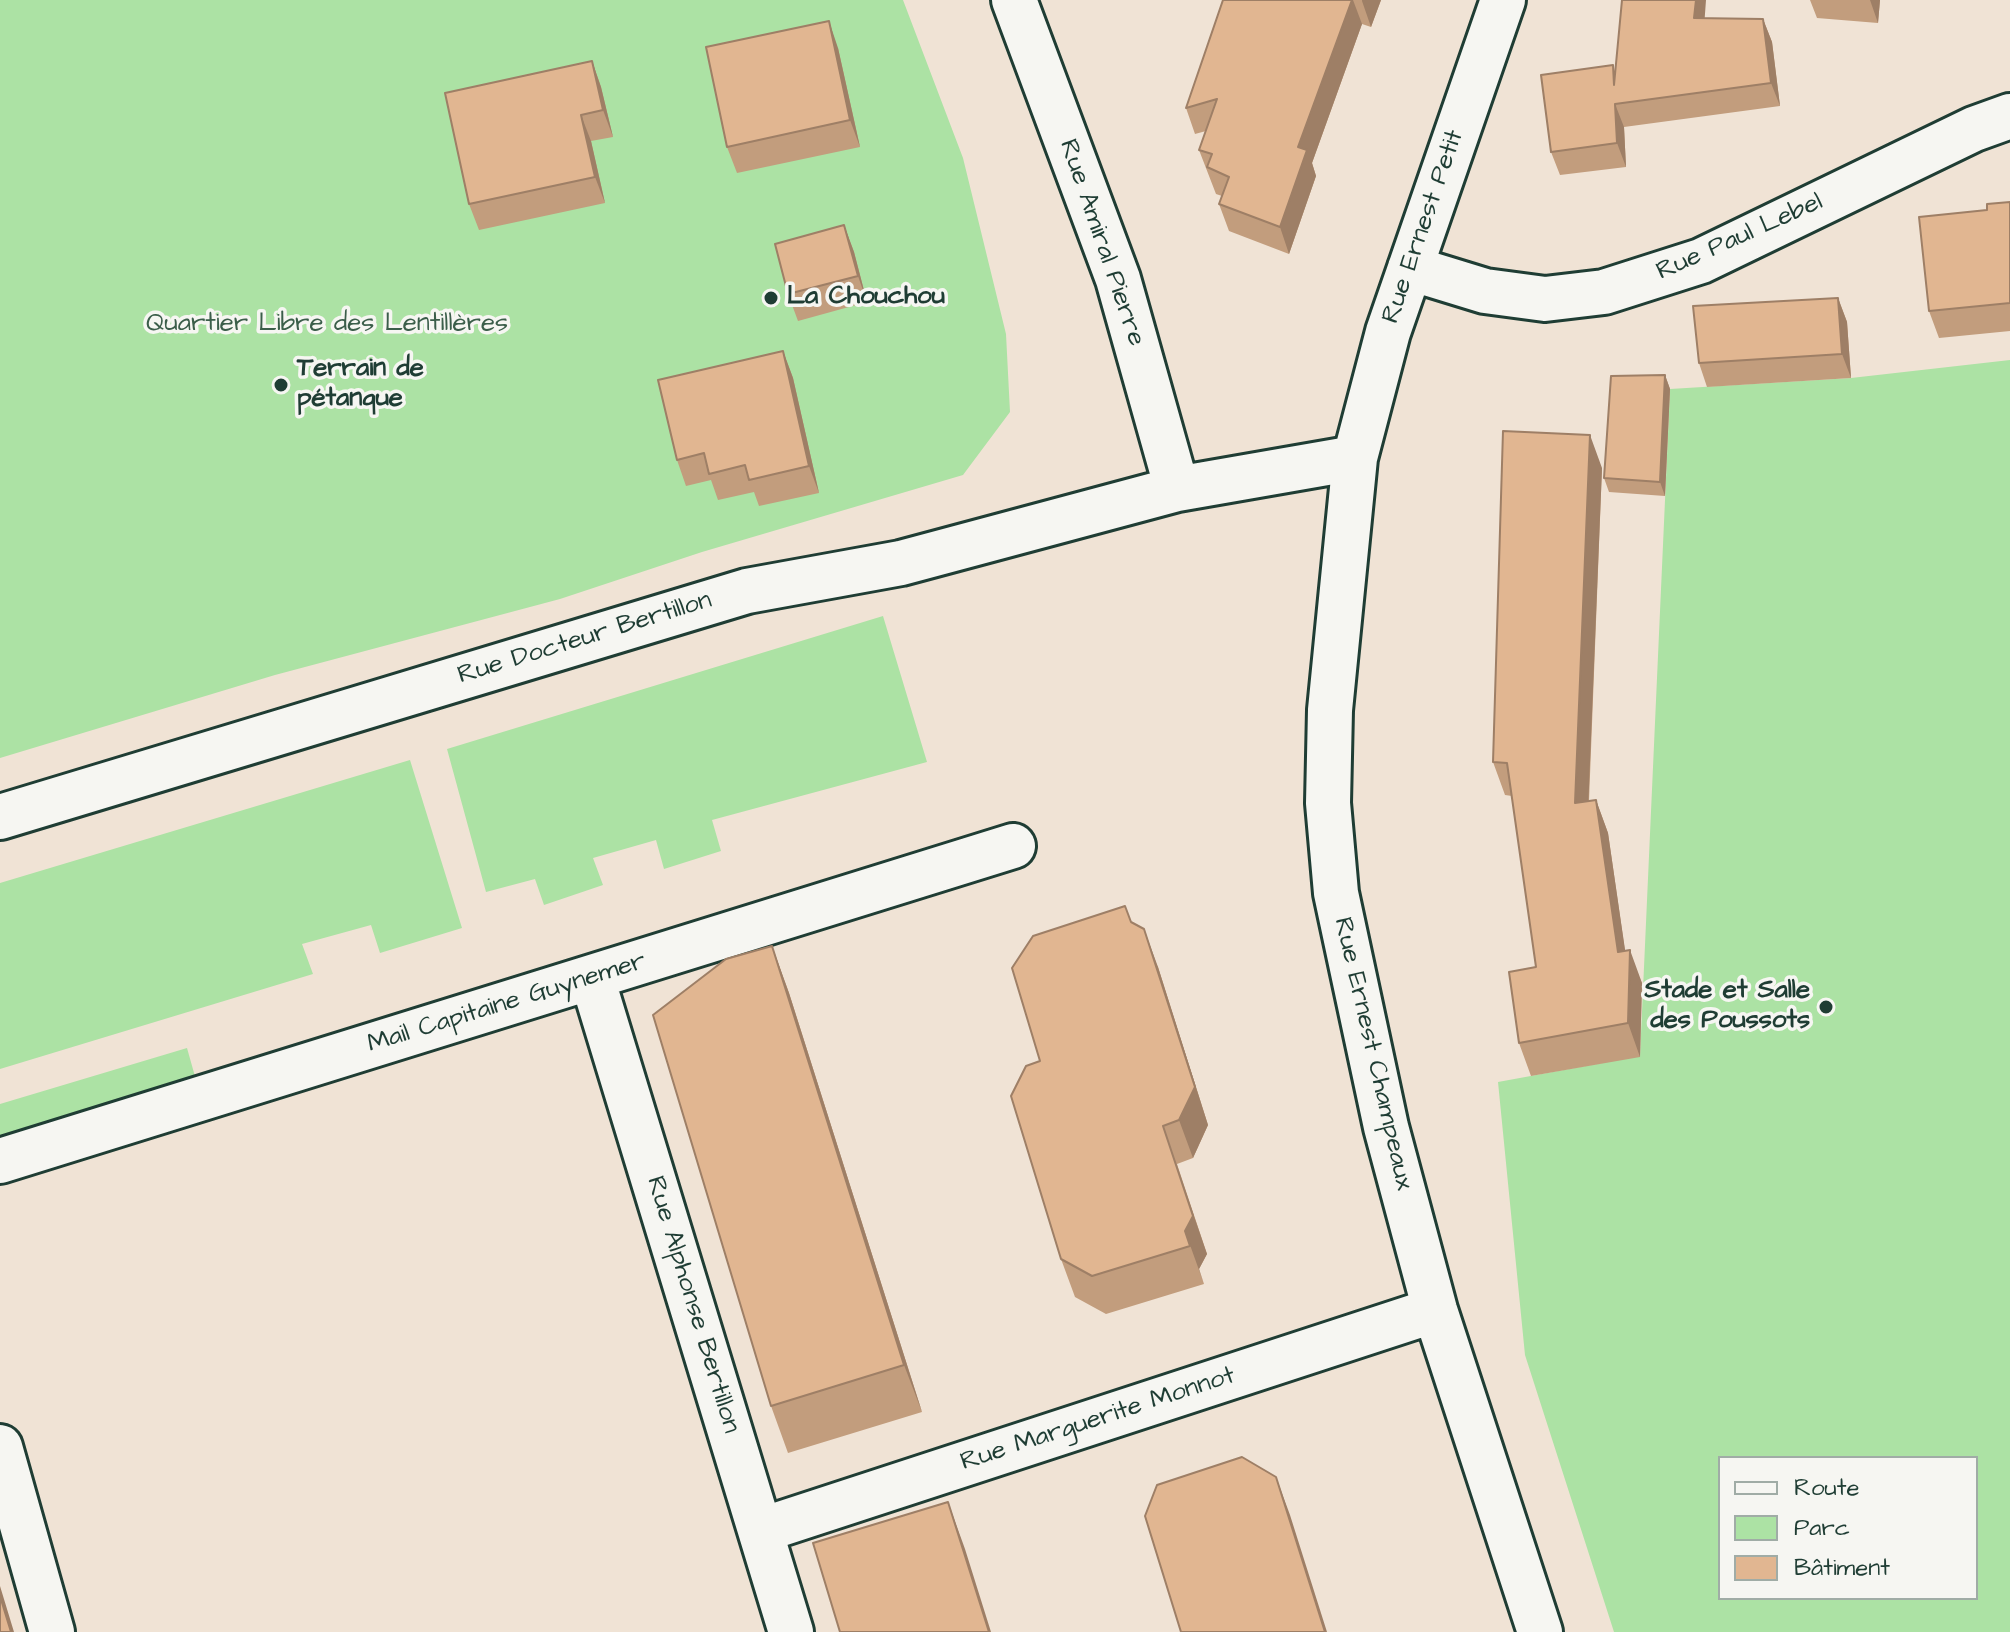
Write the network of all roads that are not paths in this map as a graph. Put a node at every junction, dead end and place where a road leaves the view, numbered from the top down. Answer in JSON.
{"nodes":[{"id":1,"x":1014,"y":0,"type":"edge"},
{"id":2,"x":1503,"y":0,"type":"edge"},
{"id":3,"x":2010,"y":116,"type":"edge"},
{"id":4,"x":1410,"y":268,"type":"junction"},
{"id":5,"x":1355,"y":458,"type":"junction"},
{"id":6,"x":1177,"y":489,"type":"junction"},
{"id":7,"x":0,"y":817,"type":"edge"},
{"id":8,"x":1013,"y":846,"type":"dead end"},
{"id":9,"x":592,"y":978,"type":"junction"},
{"id":10,"x":0,"y":1161,"type":"edge"},
{"id":11,"x":1435,"y":1310,"type":"junction"},
{"id":12,"x":0,"y":1447,"type":"edge"},
{"id":13,"x":762,"y":1530,"type":"junction"},
{"id":14,"x":52,"y":1632,"type":"edge"},
{"id":15,"x":791,"y":1632,"type":"edge"},
{"id":16,"x":1540,"y":1632,"type":"edge"}],
"edges":[{"from":1,"to":6,"type":"street","name":"Rue Amiral Pierre"},
{"from":2,"to":4,"type":"street","name":"Rue Ernest Petit"},
{"from":3,"to":4,"type":"street","name":"Rue Paul Lebel"},
{"from":4,"to":5,"type":"street","name":"Rue Ernest Petit"},
{"from":5,"to":6,"type":"street","name":"Rue Docteur Bertillon"},
{"from":5,"to":11,"type":"street","name":"Rue Ernest Champeaux"},
{"from":6,"to":7,"type":"street","name":"Rue Docteur Bertillon"},
{"from":8,"to":9,"type":"street","name":"Mail Capitaine Guynemer"},
{"from":9,"to":10,"type":"street","name":"Mail Capitaine Guynemer"},
{"from":9,"to":13,"type":"street","name":"Rue Alphonse Bertillon"},
{"from":11,"to":13,"type":"street","name":"Rue Marguerite Monnot"},
{"from":11,"to":16,"type":"street","name":"Rue Ernest Champeaux"},
{"from":12,"to":14,"type":"street"},
{"from":13,"to":15,"type":"street","name":"Rue Alphonse Bertillon"}]}
